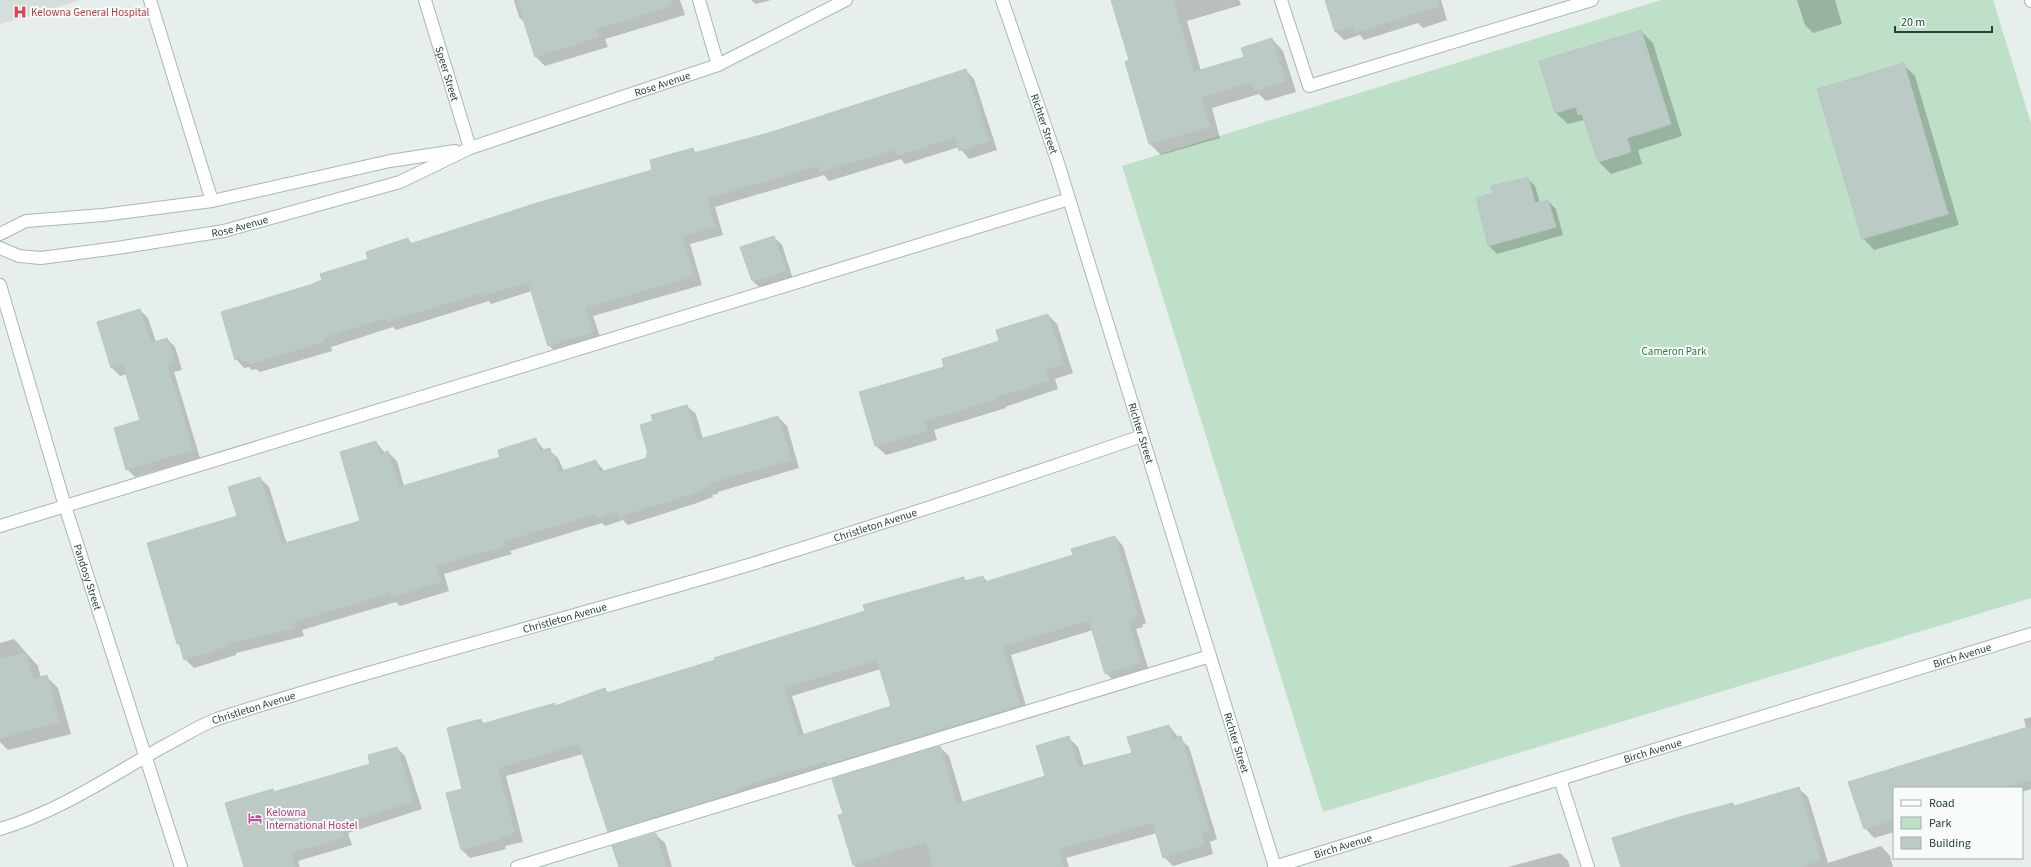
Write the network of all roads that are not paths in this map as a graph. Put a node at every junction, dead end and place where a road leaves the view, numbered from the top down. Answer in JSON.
{"nodes":[{"id":1,"x":150,"y":0,"type":"edge"},
{"id":2,"x":425,"y":0,"type":"edge"},
{"id":3,"x":699,"y":0,"type":"edge"},
{"id":4,"x":846,"y":0,"type":"edge"},
{"id":5,"x":1002,"y":0,"type":"edge"},
{"id":6,"x":1281,"y":0,"type":"edge"},
{"id":7,"x":1592,"y":0,"type":"edge"},
{"id":8,"x":718,"y":65,"type":"junction"},
{"id":9,"x":470,"y":148,"type":"junction"},
{"id":10,"x":1069,"y":199,"type":"junction"},
{"id":11,"x":212,"y":201,"type":"junction"},
{"id":12,"x":0,"y":234,"type":"edge"},
{"id":13,"x":0,"y":248,"type":"edge"},
{"id":14,"x":0,"y":285,"type":"edge"},
{"id":15,"x":1142,"y":436,"type":"junction"},
{"id":16,"x":65,"y":506,"type":"junction"},
{"id":17,"x":0,"y":526,"type":"edge"},
{"id":18,"x":2031,"y":634,"type":"edge"},
{"id":19,"x":1210,"y":656,"type":"junction"},
{"id":20,"x":146,"y":756,"type":"junction"},
{"id":21,"x":1560,"y":779,"type":"junction"},
{"id":22,"x":0,"y":829,"type":"edge"},
{"id":23,"x":181,"y":867,"type":"edge"},
{"id":24,"x":517,"y":867,"type":"edge"},
{"id":25,"x":1274,"y":867,"type":"edge"},
{"id":26,"x":1588,"y":867,"type":"edge"}],
"edges":[{"from":1,"to":11,"type":"street"},
{"from":2,"to":9,"type":"street","name":"Speer Street"},
{"from":3,"to":8,"type":"street"},
{"from":4,"to":8,"type":"street","name":"Rose Avenue"},
{"from":5,"to":10,"type":"street","name":"Richter Street"},
{"from":6,"to":7,"type":"street"},
{"from":8,"to":9,"type":"street","name":"Rose Avenue"},
{"from":9,"to":11,"type":"street","name":"Rose Avenue"},
{"from":9,"to":13,"type":"street","name":"Rose Avenue"},
{"from":10,"to":15,"type":"street","name":"Richter Street"},
{"from":10,"to":16,"type":"street"},
{"from":11,"to":12,"type":"street","name":"Rose Avenue"},
{"from":14,"to":16,"type":"street","name":"Pandosy Street"},
{"from":15,"to":19,"type":"street","name":"Richter Street"},
{"from":15,"to":20,"type":"street","name":"Christleton Avenue"},
{"from":16,"to":17,"type":"street"},
{"from":16,"to":20,"type":"street","name":"Pandosy Street"},
{"from":18,"to":21,"type":"street","name":"Birch Avenue"},
{"from":19,"to":24,"type":"street"},
{"from":19,"to":25,"type":"street","name":"Richter Street"},
{"from":20,"to":22,"type":"street","name":"Christleton Avenue"},
{"from":20,"to":23,"type":"street","name":"Pandosy Street"},
{"from":21,"to":25,"type":"street","name":"Birch Avenue"},
{"from":21,"to":26,"type":"street"}]}
